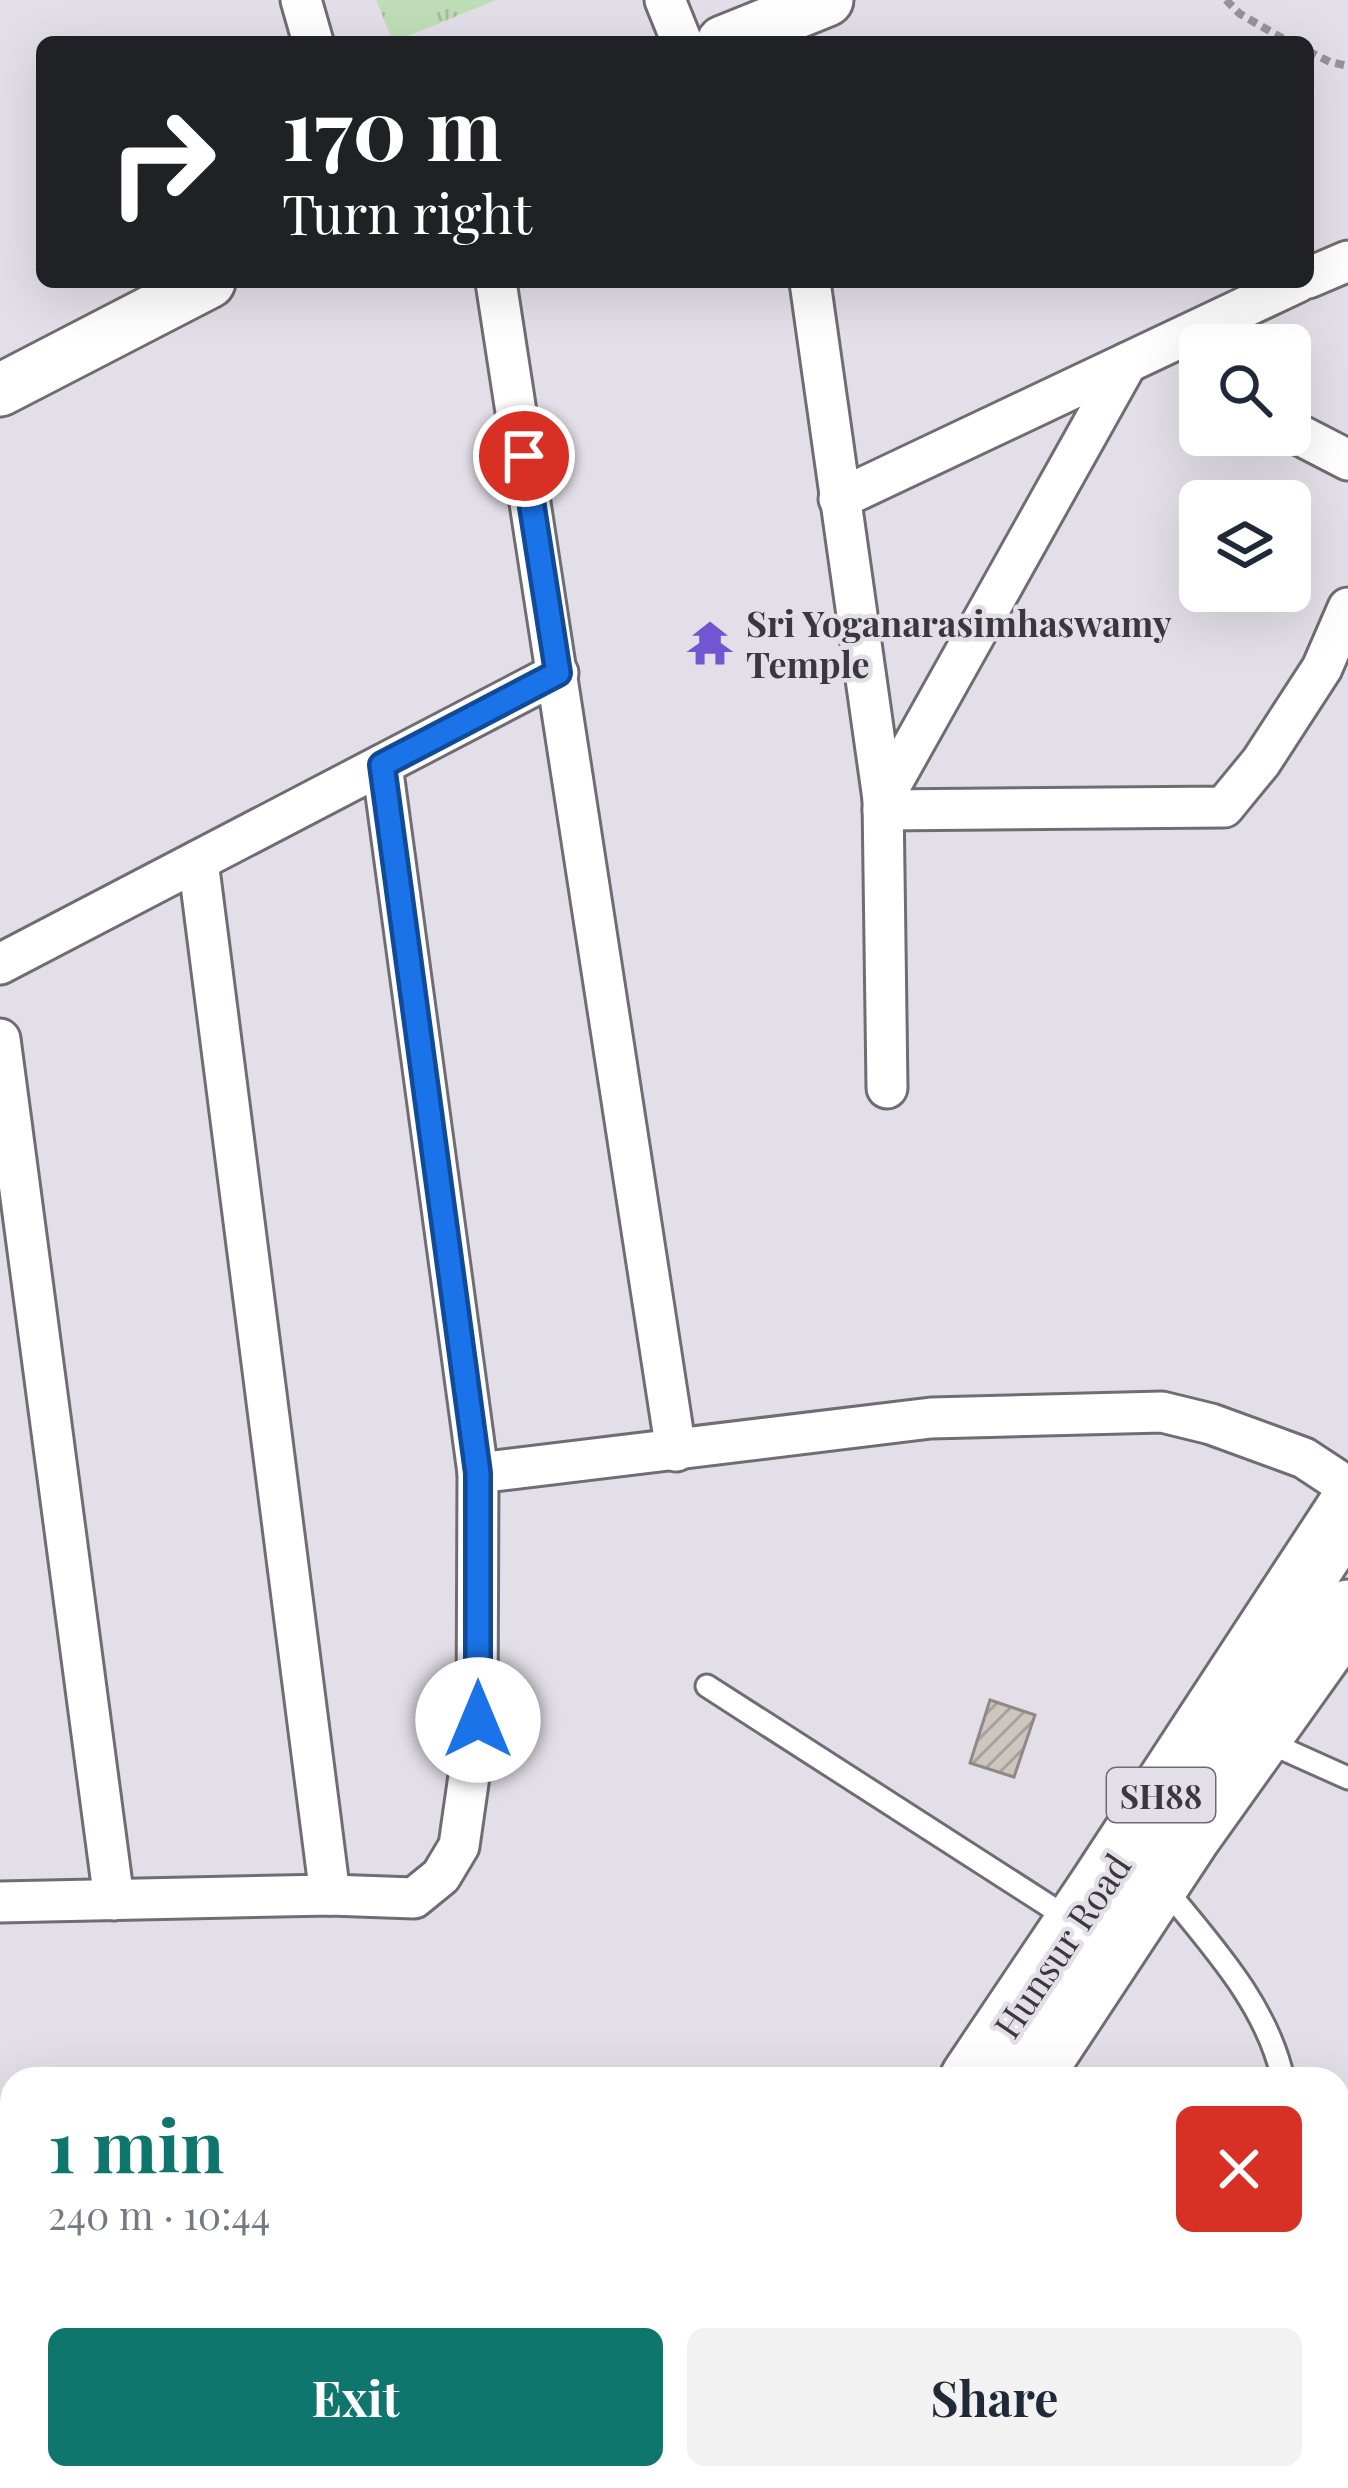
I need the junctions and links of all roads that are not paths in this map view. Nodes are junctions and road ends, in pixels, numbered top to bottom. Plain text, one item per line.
1 (301, 0) edge
2 (665, 0) edge
3 (826, 0) edge
4 (777, 32) edge
5 (311, 36) edge
6 (680, 36) edge
7 (1348, 260) edge
8 (1314, 275) edge
9 (197, 288) edge
10 (497, 288) edge
11 (811, 288) edge
12 (1289, 288) edge
13 (1232, 324) edge
14 (1179, 355) edge
15 (1127, 363) junction
16 (0, 390) edge
17 (1311, 441) edge
18 (1348, 460) edge
19 (839, 499) junction
20 (1348, 608) edge
21 (558, 673) junction
22 (382, 765) junction
23 (883, 805) junction
24 (198, 861) junction
25 (0, 964) edge
26 (0, 1039) edge
27 (887, 1088) dead end
28 (676, 1451) junction
29 (478, 1473) junction
30 (1348, 1487) edge
31 (1348, 1510) edge
32 (1348, 1612) edge
33 (707, 1685) dead end
34 (1238, 1726) junction
35 (1348, 1778) edge
36 (1159, 1881) junction
37 (329, 1894) junction
38 (114, 1900) junction
39 (0, 1902) edge
40 (1076, 1924) junction
41 (979, 2067) edge
42 (1036, 2067) edge
43 (1280, 2067) edge

1 - 5 street
2 - 6 street
3 - 4 street
7 - 8 street
9 - 16 street
10 - 21 street
11 - 19 street
12 - 13 street
14 - 15 street
15 - 19 street
15 - 23 street
17 - 18 street
19 - 23 street
20 - 23 street
21 - 22 street
21 - 28 street
22 - 24 street
22 - 29 street
23 - 27 street
24 - 25 street
24 - 37 street
26 - 38 street
28 - 29 street
28 - 30 street
29 - 37 street
31 - 34 main road, Hunsur Road / SH88
32 - 34 main road
33 - 40 lane
34 - 35 lane
34 - 36 main road
34 - 40 main road, Hunsur Road / SH88
36 - 42 main road
36 - 43 lane
37 - 38 street
38 - 39 street
40 - 41 main road, Hunsur Road / SH88

